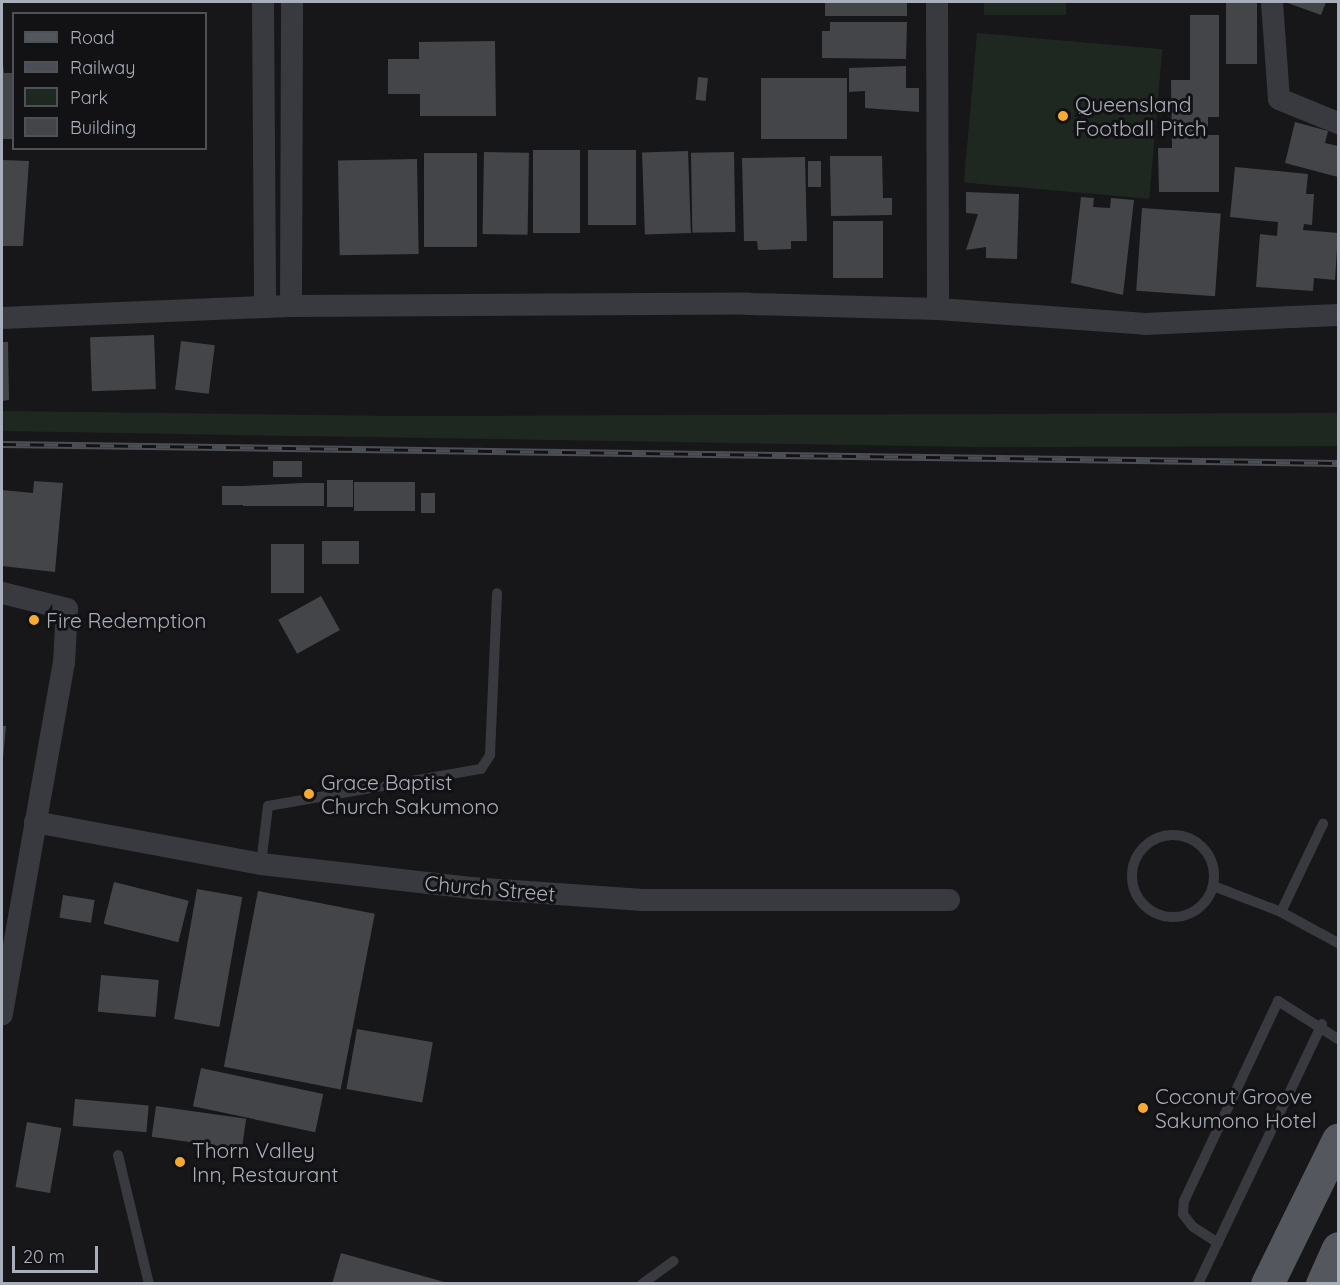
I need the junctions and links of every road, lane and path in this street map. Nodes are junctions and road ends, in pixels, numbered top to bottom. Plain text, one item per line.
1 (262, 2) edge
2 (292, 2) edge
3 (936, 2) edge
4 (1272, 2) edge
5 (1338, 123) edge
6 (291, 306) junction
7 (265, 307) junction
8 (938, 309) junction
9 (1338, 315) edge
10 (2, 318) edge
11 (2, 593) edge
12 (497, 593) dead end
13 (36, 822) junction
14 (1323, 824) dead end
15 (261, 864) junction
16 (1216, 887) junction
17 (949, 900) dead end
18 (1281, 912) junction
19 (1338, 943) edge
20 (2, 1016) edge
21 (1322, 1024) junction
22 (1338, 1039) edge
23 (1338, 1140) edge
24 (118, 1155) dead end
25 (1218, 1243) junction
26 (1338, 1248) edge
27 (674, 1261) dead end
28 (149, 1284) edge
29 (642, 1284) edge
30 (1198, 1284) edge
31 (1267, 1284) edge
32 (1322, 1284) edge

1 - 7 street
2 - 6 street
3 - 8 street
4 - 5 street
6 - 7 street
6 - 8 street
7 - 10 street
8 - 9 street
11 - 13 street
12 - 15 lane
13 - 15 street, Church Street
13 - 20 street
14 - 18 lane
15 - 17 street, Church Street
16 - 16 lane
16 - 18 lane
18 - 19 lane
21 - 22 lane
21 - 25 lane
21 - 25 lane
23 - 31 main road
24 - 28 lane
25 - 30 lane
26 - 32 main road
27 - 29 lane

